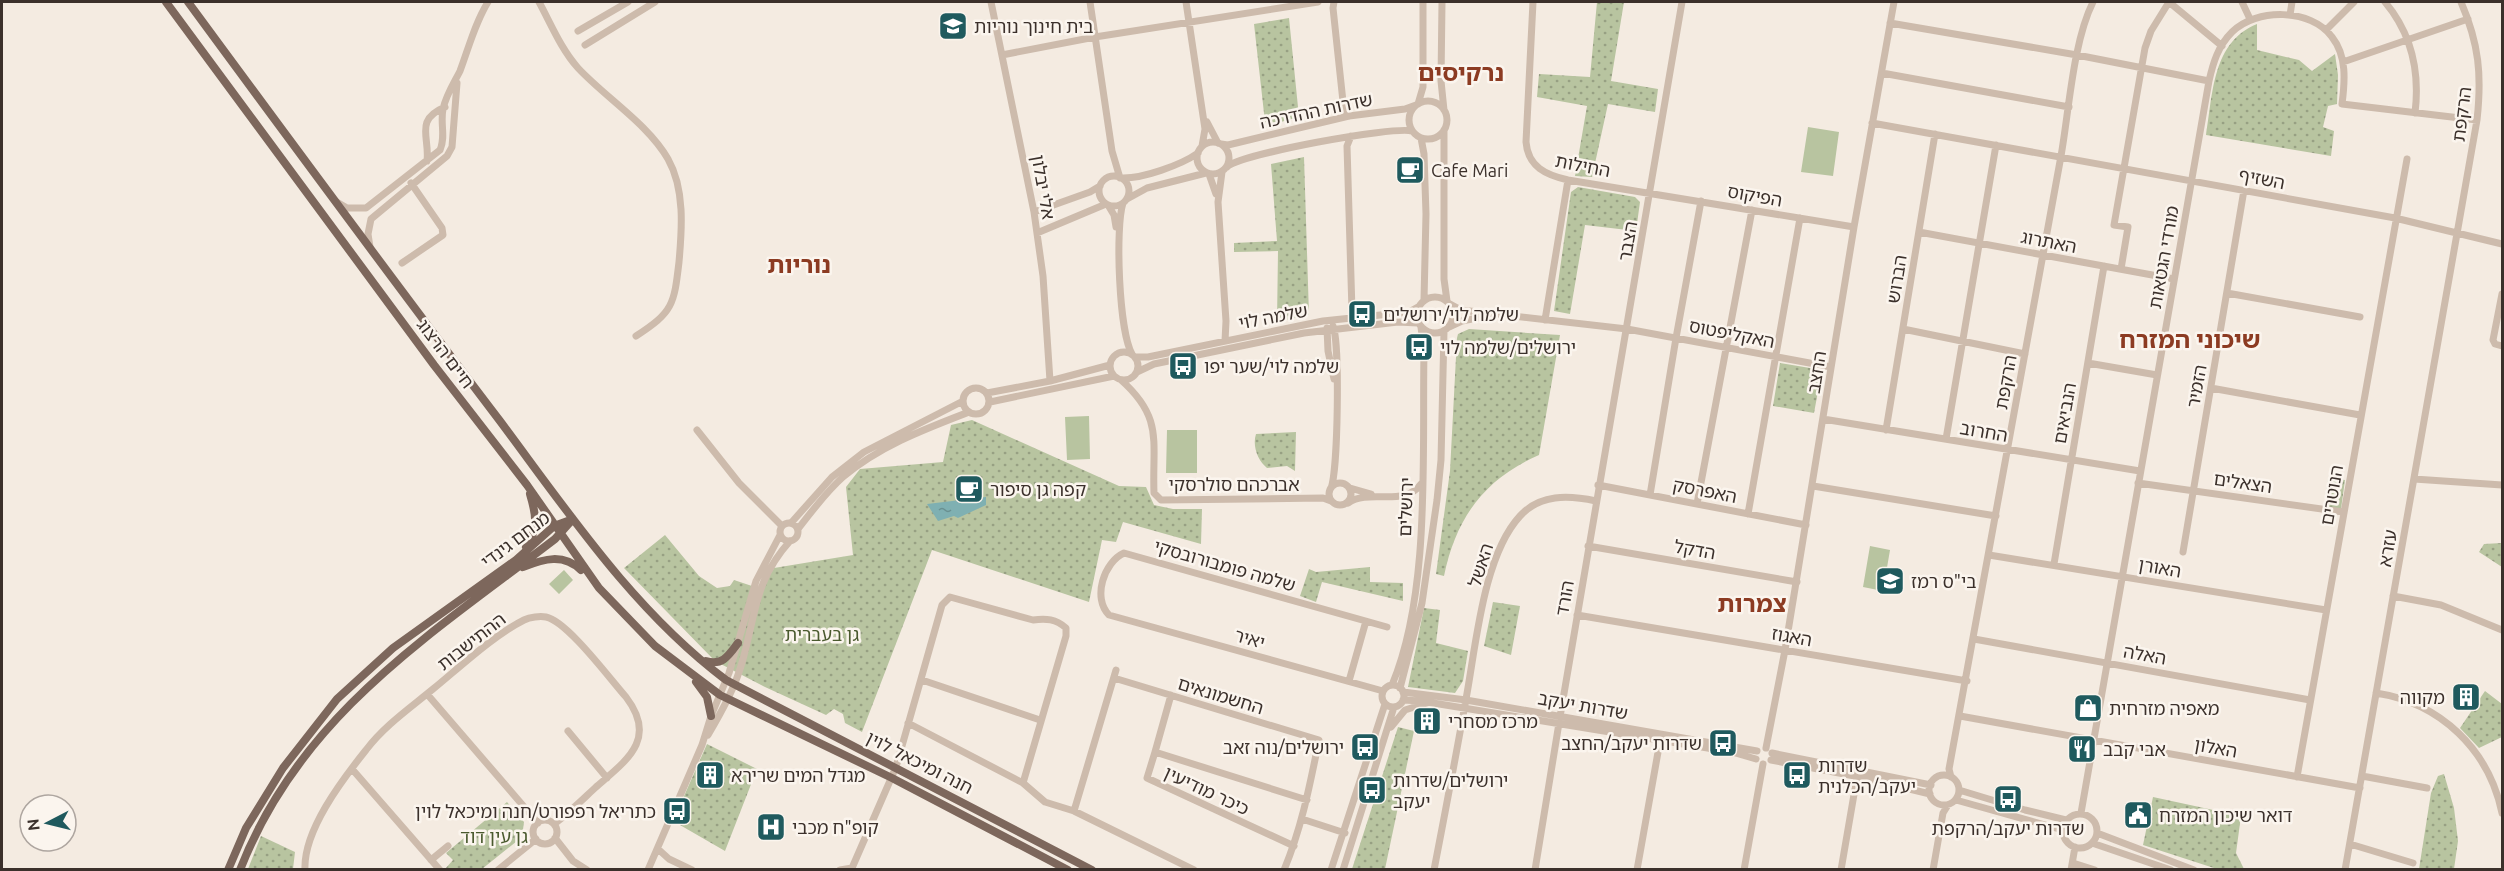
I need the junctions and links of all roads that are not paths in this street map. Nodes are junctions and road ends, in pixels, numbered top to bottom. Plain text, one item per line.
1 (165, 2) edge
2 (188, 2) edge
3 (488, 2) edge
4 (539, 2) edge
5 (628, 2) edge
6 (655, 2) edge
7 (991, 2) edge
8 (1090, 2) edge
9 (1186, 2) edge
10 (1318, 2) edge
11 (1334, 2) edge
12 (1423, 2) edge
13 (1442, 2) edge
14 (1533, 2) edge
15 (1682, 2) edge
16 (1894, 2) edge
17 (2093, 2) edge
18 (2169, 2) edge
19 (2242, 2) edge
20 (2292, 2) edge
21 (2354, 2) edge
22 (2385, 2) edge
23 (2461, 2) edge
24 (2290, 15) junction
25 (2468, 18) junction
26 (2250, 20) junction
27 (1189, 22) junction
28 (1890, 23) junction
29 (2326, 30) junction
30 (578, 31) dead end
31 (1095, 37) junction
32 (2408, 39) junction
33 (585, 45) dead end
34 (2222, 46) junction
35 (1002, 55) junction
36 (2078, 55) junction
37 (2343, 62) junction
38 (2142, 68) junction
39 (459, 72) junction
40 (1882, 73) junction
41 (2209, 81) junction
42 (1417, 105) junction
43 (444, 107) junction
44 (2069, 107) junction
45 (454, 109) junction
46 (1444, 110) junction
47 (1203, 111) junction
48 (2415, 113) junction
49 (1349, 116) junction
50 (2477, 120) junction
51 (1872, 123) junction
52 (1444, 130) junction
53 (1412, 131) junction
54 (1935, 134) junction
55 (1352, 136) junction
56 (1421, 138) junction
57 (1220, 143) junction
58 (1996, 145) junction
59 (1200, 150) junction
60 (1112, 151) junction
61 (2061, 156) junction
62 (2406, 159) dead end
63 (427, 161) junction
64 (2125, 168) junction
65 (1225, 169) junction
66 (1208, 174) junction
67 (406, 176) junction
68 (1120, 178) junction
69 (1107, 179) junction
70 (1568, 180) junction
71 (2192, 180) junction
72 (412, 185) junction
73 (1100, 186) junction
74 (2244, 190) junction
75 (1650, 192) junction
76 (333, 199) junction
77 (1125, 201) junction
78 (1701, 201) junction
79 (1218, 202) junction
80 (1107, 205) junction
81 (1752, 210) junction
82 (1034, 212) junction
83 (1800, 218) junction
84 (2395, 218) junction
85 (1854, 227) junction
86 (1918, 232) junction
87 (2457, 232) junction
88 (1037, 233) junction
89 (1119, 242) junction
90 (1979, 243) junction
91 (2502, 244) edge
92 (371, 251) junction
93 (2043, 255) junction
94 (402, 263) dead end
95 (2104, 266) junction
96 (2121, 269) junction
97 (2174, 279) junction
98 (2227, 292) junction
99 (2502, 294) edge
100 (1424, 300) junction
101 (1449, 303) junction
102 (1418, 307) junction
103 (1492, 315) junction
104 (2360, 317) dead end
105 (1356, 318) junction
106 (1545, 320) junction
107 (1331, 321) junction
108 (1124, 323) junction
109 (1419, 325) junction
110 (1335, 329) junction
111 (1447, 329) junction
112 (1627, 329) junction
113 (1903, 329) junction
114 (1326, 330) junction
115 (636, 336) dead end
116 (1676, 338) junction
117 (1228, 340) junction
118 (1963, 342) junction
119 (2502, 346) edge
120 (1725, 347) junction
121 (2025, 354) junction
122 (1116, 355) junction
123 (1133, 355) junction
124 (1776, 357) junction
125 (2088, 363) junction
126 (1110, 365) junction
127 (1832, 367) junction
128 (1137, 372) junction
129 (2157, 375) junction
130 (1114, 376) junction
131 (1121, 380) junction
132 (1050, 381) junction
133 (2211, 388) junction
134 (987, 393) junction
135 (1337, 393) junction
136 (963, 401) junction
137 (990, 402) junction
138 (969, 412) junction
139 (2360, 416) junction
140 (1823, 419) junction
141 (697, 430) dead end
142 (1886, 430) junction
143 (1946, 439) junction
144 (2008, 450) junction
145 (2071, 460) junction
146 (1335, 464) junction
147 (2140, 471) junction
148 (2414, 479) junction
149 (1342, 483) junction
150 (2138, 483) junction
151 (1421, 484) junction
152 (527, 485) junction
153 (1598, 485) junction
154 (2502, 485) edge
155 (1813, 486) junction
156 (1331, 488) junction
157 (1350, 488) junction
158 (2193, 491) junction
159 (1650, 495) junction
160 (1379, 496) junction
161 (1410, 500) junction
162 (1332, 501) junction
163 (1596, 501) junction
164 (1348, 503) junction
165 (1697, 504) junction
166 (2343, 512) junction
167 (1420, 513) junction
168 (1748, 514) junction
169 (1996, 516) junction
170 (573, 519) junction
171 (790, 523) junction
172 (1806, 525) junction
173 (554, 526) junction
174 (782, 526) junction
175 (798, 529) junction
176 (560, 534) junction
177 (780, 535) junction
178 (790, 541) junction
179 (1588, 546) junction
180 (2183, 552) dead end
181 (1989, 555) junction
182 (516, 560) junction
183 (2054, 564) junction
184 (514, 570) junction
185 (2122, 575) junction
186 (1797, 582) junction
187 (599, 588) junction
188 (2393, 596) junction
189 (2326, 610) junction
190 (1109, 615) joint
191 (1576, 615) junction
192 (1366, 621) junction
193 (1387, 627) dead end
194 (2502, 630) edge
195 (1974, 639) junction
196 (738, 643) junction
197 (1785, 650) junction
198 (701, 659) junction
199 (674, 661) junction
200 (2106, 663) junction
201 (1116, 670) dead end
202 (1114, 678) junction
203 (922, 680) junction
204 (1349, 681) junction
205 (1967, 681) junction
206 (730, 682) junction
207 (1392, 685) junction
208 (1383, 691) junction
209 (1402, 693) junction
210 (2376, 693) junction
211 (427, 694) junction
212 (1171, 696) junction
213 (723, 697) junction
214 (2310, 700) junction
215 (1430, 702) junction
216 (1385, 704) junction
217 (1465, 704) junction
218 (1394, 707) junction
219 (711, 716) junction
220 (1960, 716) junction
221 (1040, 720) junction
222 (1559, 720) junction
223 (908, 723) junction
224 (568, 731) dead end
225 (1383, 740) junction
226 (2093, 740) junction
227 (1660, 741) junction
228 (702, 745) junction
229 (1155, 752) junction
230 (1770, 754) junction
231 (1757, 755) junction
232 (1763, 764) junction
233 (896, 767) junction
234 (352, 769) junction
235 (1948, 776) junction
236 (2362, 776) junction
237 (1857, 777) junction
238 (2297, 777) junction
239 (608, 778) junction
240 (892, 778) junction
241 (1023, 783) junction
242 (1930, 785) junction
243 (2360, 788) junction
244 (2427, 788) dead end
245 (1959, 790) junction
246 (1930, 794) junction
247 (1307, 800) junction
248 (1956, 800) junction
249 (1939, 804) junction
250 (1948, 805) junction
251 (1074, 811) junction
252 (1943, 813) junction
253 (2081, 813) junction
254 (2502, 813) edge
255 (1302, 819) junction
256 (2066, 820) junction
257 (538, 823) junction
258 (554, 824) junction
259 (2063, 830) junction
260 (1343, 833) junction
261 (2097, 833) junction
262 (1354, 837) junction
263 (536, 839) junction
264 (553, 841) junction
265 (2092, 843) junction
266 (2350, 844) junction
267 (448, 846) dead end
268 (1294, 846) junction
269 (2075, 847) junction
270 (658, 849) junction
271 (431, 860) junction
272 (2413, 863) dead end
273 (2072, 866) edge
274 (648, 869) edge
275 (852, 869) edge
276 (2167, 869) edge
277 (228, 870) edge
278 (240, 870) edge
279 (305, 870) edge
280 (440, 870) edge
281 (498, 870) edge
282 (577, 870) edge
283 (587, 870) edge
284 (692, 870) edge
285 (840, 870) edge
286 (1068, 870) edge
287 (1092, 870) edge
288 (1194, 870) edge
289 (1284, 870) edge
290 (1331, 870) edge
291 (1343, 870) edge
292 (1434, 870) edge
293 (1535, 870) edge
294 (1636, 870) edge
295 (1744, 870) edge
296 (1841, 870) edge
297 (1933, 870) edge
298 (2095, 870) edge
299 (2194, 870) edge
300 (2345, 870) edge

1 - 152 main road, חיים הרצוג
2 - 76 main road, חיים הרצוג
3 - 39 street
4 - 115 street
5 - 30 street
6 - 33 street
7 - 35 street, אלי יבלון
8 - 31 street
9 - 27 street
10 - 27 street
11 - 49 street
12 - 42 street
13 - 46 street
14 - 70 street, החילות
15 - 75 street, הצבר
16 - 28 street, החצב
17 - 36 street, הרקפת
18 - 34 street
18 - 38 street
19 - 26 street
20 - 24 street
21 - 29 street
22 - 32 street
23 - 25 street, הרקפת
24 - 26 street
24 - 29 street
25 - 32 street
25 - 50 street, הרקפת
26 - 34 street, מורדי הגטאות
27 - 31 street
27 - 47 street
28 - 36 street
28 - 40 street, החצב
29 - 37 street
31 - 35 street
31 - 60 street
32 - 37 street
32 - 48 street
34 - 41 street, מורדי הגטאות
35 - 82 street, אלי יבלון
36 - 38 street
36 - 44 street, הרקפת
37 - 48 street
38 - 41 street
38 - 64 street
39 - 43 street
39 - 45 street
40 - 44 street
40 - 51 street, החצב
41 - 71 street, מורדי הגטאות
42 - 46 street
42 - 49 street, שדרות ההדרכה
42 - 53 street
43 - 45 street
43 - 63 street
43 - 63 street
44 - 61 street, הרקפת
45 - 72 street
46 - 52 street
47 - 57 street
47 - 59 street
48 - 50 street
49 - 57 street, שדרות ההדרכה
50 - 87 street, הרקפת
51 - 54 street, השזיף
51 - 85 street, החצב
52 - 56 street
52 - 101 street
53 - 55 street, שדרות ההדרכה
53 - 56 street
54 - 58 street, השזיף
54 - 86 street, הברוש
55 - 65 street, שדרות ההדרכה
55 - 105 street
56 - 100 street
57 - 59 street
57 - 65 street
58 - 61 street, השזיף
58 - 90 street
59 - 66 street
59 - 68 street
60 - 68 street
60 - 69 street
61 - 64 street, השזיף
61 - 93 street, הרקפת
62 - 84 street
63 - 67 street
64 - 71 street, השזיף
64 - 96 street
65 - 66 street
65 - 79 street
66 - 77 street
66 - 79 street
67 - 72 street
67 - 76 street
68 - 69 street
68 - 77 street
69 - 73 street
70 - 75 street, החילות
70 - 106 street
71 - 74 street, השזיף
71 - 97 street, מורדי הגטאות
72 - 92 street
72 - 94 street
73 - 80 street
73 - 82 street
74 - 84 street, השזיף
74 - 98 street, הזמיר
75 - 78 street, הפיקוס
75 - 112 street, הצבר
76 - 92 main road, חיים הרצוג
77 - 80 street
77 - 89 street
78 - 81 street, הפיקוס
78 - 116 street
79 - 117 street
80 - 88 street
80 - 89 street
81 - 83 street, הפיקוס
81 - 120 street
82 - 88 street, אלי יבלון
83 - 85 street, הפיקוס
83 - 124 street
84 - 87 street, השזיף
84 - 139 street, הנוטרים
85 - 127 street, החצב
86 - 90 street, האתרוג
86 - 113 street, הברוש
87 - 91 street, השזיף
87 - 148 street, עזרא
88 - 132 street, אלי יבלון
89 - 108 street
90 - 93 street, האתרוג
90 - 118 street
92 - 170 main road, חיים הרצוג
93 - 95 street, האתרוג
93 - 121 street, הרקפת
95 - 96 street, האתרוג
95 - 125 street, הנביאים
96 - 97 street, האתרוג
97 - 129 street, מורדי הגטאות
98 - 104 street
98 - 133 street, הזמיר
99 - 119 street
100 - 101 street
100 - 102 street
101 - 103 street
101 - 111 street
102 - 105 street, שלמה לוי
102 - 109 street
103 - 106 street
103 - 111 street
105 - 107 street, שלמה לוי
106 - 112 street
107 - 110 street
107 - 114 street
107 - 117 street, שלמה לוי
108 - 122 street
108 - 123 street
109 - 110 street, שלמה לוי
109 - 111 street
109 - 151 street, ירושלים
110 - 114 street, שלמה לוי
110 - 135 street
111 - 209 street, ירושלים
112 - 116 street, האקליפטוס
112 - 153 street, הצבר
113 - 118 street
113 - 142 street, הברוש
114 - 128 street, שלמה לוי
114 - 135 street
116 - 120 street, האקליפטוס
116 - 159 street
117 - 123 street, שלמה לוי
118 - 121 street
118 - 143 street
120 - 124 street, האקליפטוס
120 - 165 street
121 - 144 street, הרקפת
122 - 123 street
122 - 126 street
123 - 128 street
124 - 127 street, האקליפטוס
124 - 168 street
125 - 129 street
125 - 145 street, הנביאים
126 - 130 street
126 - 132 street
127 - 140 street, החצב
128 - 131 street
129 - 147 street, מורדי הגטאות
130 - 131 street
130 - 137 street
131 - 162 street, אברכהם סולרסקי
132 - 134 street
133 - 139 street
133 - 158 street, הזמיר
134 - 136 street
134 - 137 street
135 - 146 street
136 - 138 street
136 - 171 street
137 - 138 street
138 - 175 street
139 - 166 street, הנוטרים
140 - 142 street, החרוב
140 - 155 street, החצב
141 - 174 street
142 - 143 street, החרוב
143 - 144 street, החרוב
144 - 145 street, החרוב
144 - 169 street, הרקפת
145 - 147 street, החרוב
145 - 183 street, הנביאים
146 - 149 street
146 - 156 street
147 - 150 street, מורדי הגטאות
148 - 154 street
148 - 188 street, עזרא
149 - 156 street
149 - 157 street
150 - 158 street, הצאלים
150 - 185 street, מורדי הגטאות
151 - 161 street
151 - 167 street, ירושלים
152 - 173 main road, חיים הרצוג
152 - 182 main road
153 - 159 street, האפרסק
153 - 163 street, הורד
155 - 169 street
155 - 172 street, החצב
156 - 162 street
157 - 160 street
157 - 164 street
158 - 166 street, הצאלים
158 - 180 street, הזמיר
159 - 165 street, האפרסק
160 - 161 street
160 - 164 street
161 - 167 street
162 - 164 street
163 - 179 street, הורד
163 - 217 street, האשל
165 - 168 street, האפרסק
166 - 189 street, הנוטרים
167 - 207 street, ירושלים
168 - 172 street, האפרסק
169 - 181 street, הרקפת
170 - 173 main road, מנחם גינדי
170 - 176 main road, מנחם גינדי
170 - 198 main road, חיים הרצוג
171 - 174 street
171 - 175 street
172 - 186 street, החצב
173 - 176 main road, חיים הרצוג
173 - 182 main road, מנחם גינדי
174 - 177 street
175 - 178 street
176 - 184 main road, מנחם גינדי
176 - 187 main road, חיים הרצוג
177 - 178 street
177 - 196 street
178 - 206 street
179 - 186 street, הדקל
179 - 191 street, הורד
181 - 183 street, האורן
181 - 195 street, הרקפת
182 - 277 main road, מנחם גינדי
183 - 185 street, האורן
184 - 187 main road
184 - 278 main road, מנחם גינדי
185 - 189 street, האורן
185 - 200 street, מורדי הגטאות
186 - 197 street, החצב
187 - 199 main road, חיים הרצוג
188 - 194 street
188 - 210 street, עזרא
189 - 214 street, הנוטרים
190 - 192 street, שלמה פומבורובסקי
190 - 204 street, יאיר
191 - 197 street, האגוז
191 - 222 street, הורד
192 - 193 street, שלמה פומבורובסקי
192 - 204 street
195 - 200 street, האלה
195 - 205 street, הרקפת
196 - 198 main road
196 - 206 street
197 - 205 street, האגוז
197 - 230 street, החצב
198 - 206 main road, חיים הרצוג
199 - 213 main road, חיים הרצוג
199 - 219 main road
200 - 214 street, האלה
200 - 226 street, מורדי הגטאות
201 - 202 street
202 - 212 street, החשמונאים
202 - 251 street
203 - 221 street
203 - 221 street
203 - 223 street
204 - 208 street, יאיר
205 - 220 street, הרקפת
206 - 213 street
206 - 233 main road, חנה ומיכאל לוין
207 - 208 street
207 - 209 street
208 - 216 street
209 - 215 street, שדרות יעקב
209 - 217 street, שדרות יעקב
209 - 218 street
210 - 236 street, עזרא
210 - 254 street
211 - 234 street, ההתישבות
211 - 239 street, ההתישבות
211 - 257 street
212 - 229 street
212 - 247 street, החשמונאים
213 - 219 street
213 - 228 street
213 - 240 main road, חנה ומיכאל לוין
214 - 238 street, הנוטרים
215 - 217 street, שדרות יעקב
215 - 225 street
216 - 218 street
216 - 260 street
217 - 222 street, שדרות יעקב
217 - 292 street, האשל
218 - 225 street
219 - 228 street
220 - 226 street, האלון
220 - 235 street, הרקפת
221 - 241 street
222 - 227 street, שדרות יעקב
222 - 231 street, שדרות יעקב
222 - 293 street, הורד
223 - 233 street
223 - 241 street
224 - 239 street
225 - 262 street
226 - 238 street, האלון
226 - 253 street, מורדי הגטאות
227 - 231 street, שדרות יעקב
227 - 294 street
228 - 270 street
229 - 247 street, כיכר מודיעין
229 - 268 street, כיכר מודיעין
230 - 231 street
230 - 232 street
230 - 237 street
230 - 242 street
231 - 232 street
232 - 295 street
233 - 240 street
233 - 287 main road, חנה ומיכאל לוין
234 - 271 street
234 - 279 street, ההתישבות
235 - 242 street
235 - 245 street
236 - 243 street, עזרא
236 - 244 street
237 - 246 street
237 - 296 street
238 - 243 street, האלון
239 - 258 street, ההתישבות
240 - 275 street
240 - 286 main road, חנה ומיכאל לוין
241 - 251 street
242 - 246 street
243 - 266 street, עזרא
245 - 248 street
245 - 256 street
246 - 249 street
247 - 255 street
248 - 250 street
248 - 259 street
249 - 250 street
249 - 252 street
250 - 252 street
251 - 288 street
252 - 297 street
253 - 256 street
253 - 261 street
255 - 260 street
255 - 268 street
256 - 259 street
257 - 258 street
257 - 263 street
258 - 264 street
259 - 269 street
260 - 262 street
260 - 290 street
261 - 265 street
261 - 299 street
262 - 291 street
263 - 264 street
263 - 281 street
264 - 282 street
264 - 283 street
265 - 269 street
265 - 276 street
266 - 272 street
266 - 300 street, עזרא
267 - 271 street
268 - 289 street
269 - 273 street
270 - 274 street
270 - 284 street
271 - 280 street
273 - 298 street
275 - 285 street

